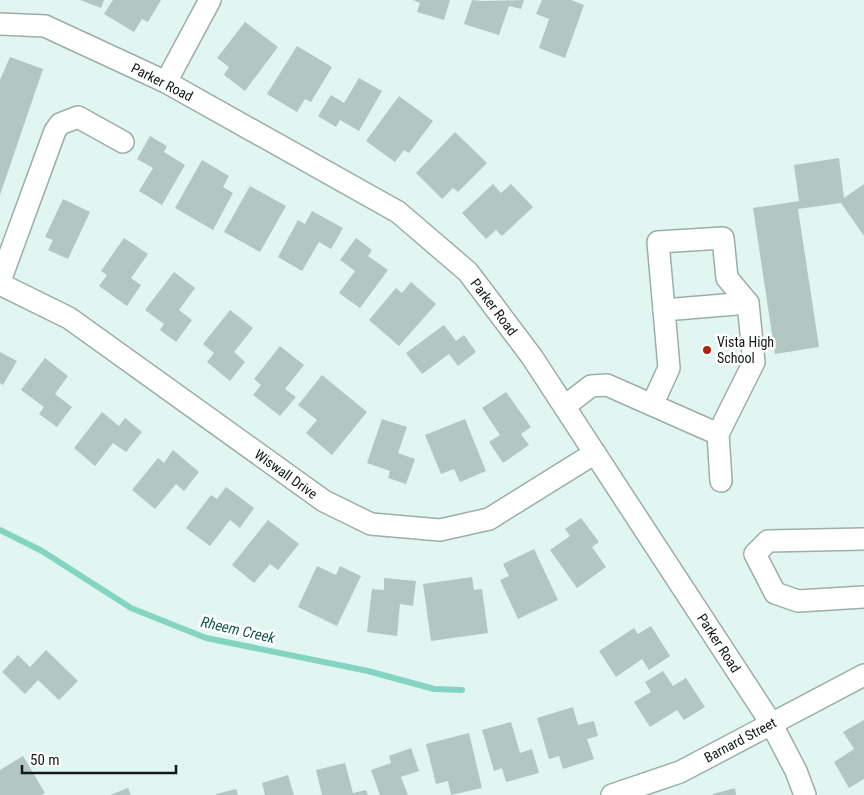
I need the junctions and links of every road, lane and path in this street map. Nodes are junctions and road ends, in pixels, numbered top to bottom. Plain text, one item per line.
1 (210, 0) edge
2 (0, 24) edge
3 (166, 82) junction
4 (123, 142) dead end
5 (0, 283) edge
6 (748, 303) junction
7 (664, 310) junction
8 (652, 405) junction
9 (565, 406) junction
10 (718, 434) junction
11 (595, 453) junction
12 (721, 481) dead end
13 (864, 539) edge
14 (864, 597) edge
15 (864, 675) edge
16 (771, 723) junction
17 (612, 795) edge
18 (805, 795) edge

1 - 3 street
2 - 3 street, Parker Road
3 - 9 street, Parker Road
4 - 5 street
5 - 11 street, Wiswall Drive
6 - 7 street
6 - 7 street
6 - 10 street
7 - 8 street
8 - 9 street
8 - 10 street
9 - 11 street, Parker Road
10 - 12 street
11 - 16 street, Parker Road
13 - 14 street
15 - 16 street, Barnard Street
16 - 17 street, Barnard Street
16 - 18 street, Parker Road

